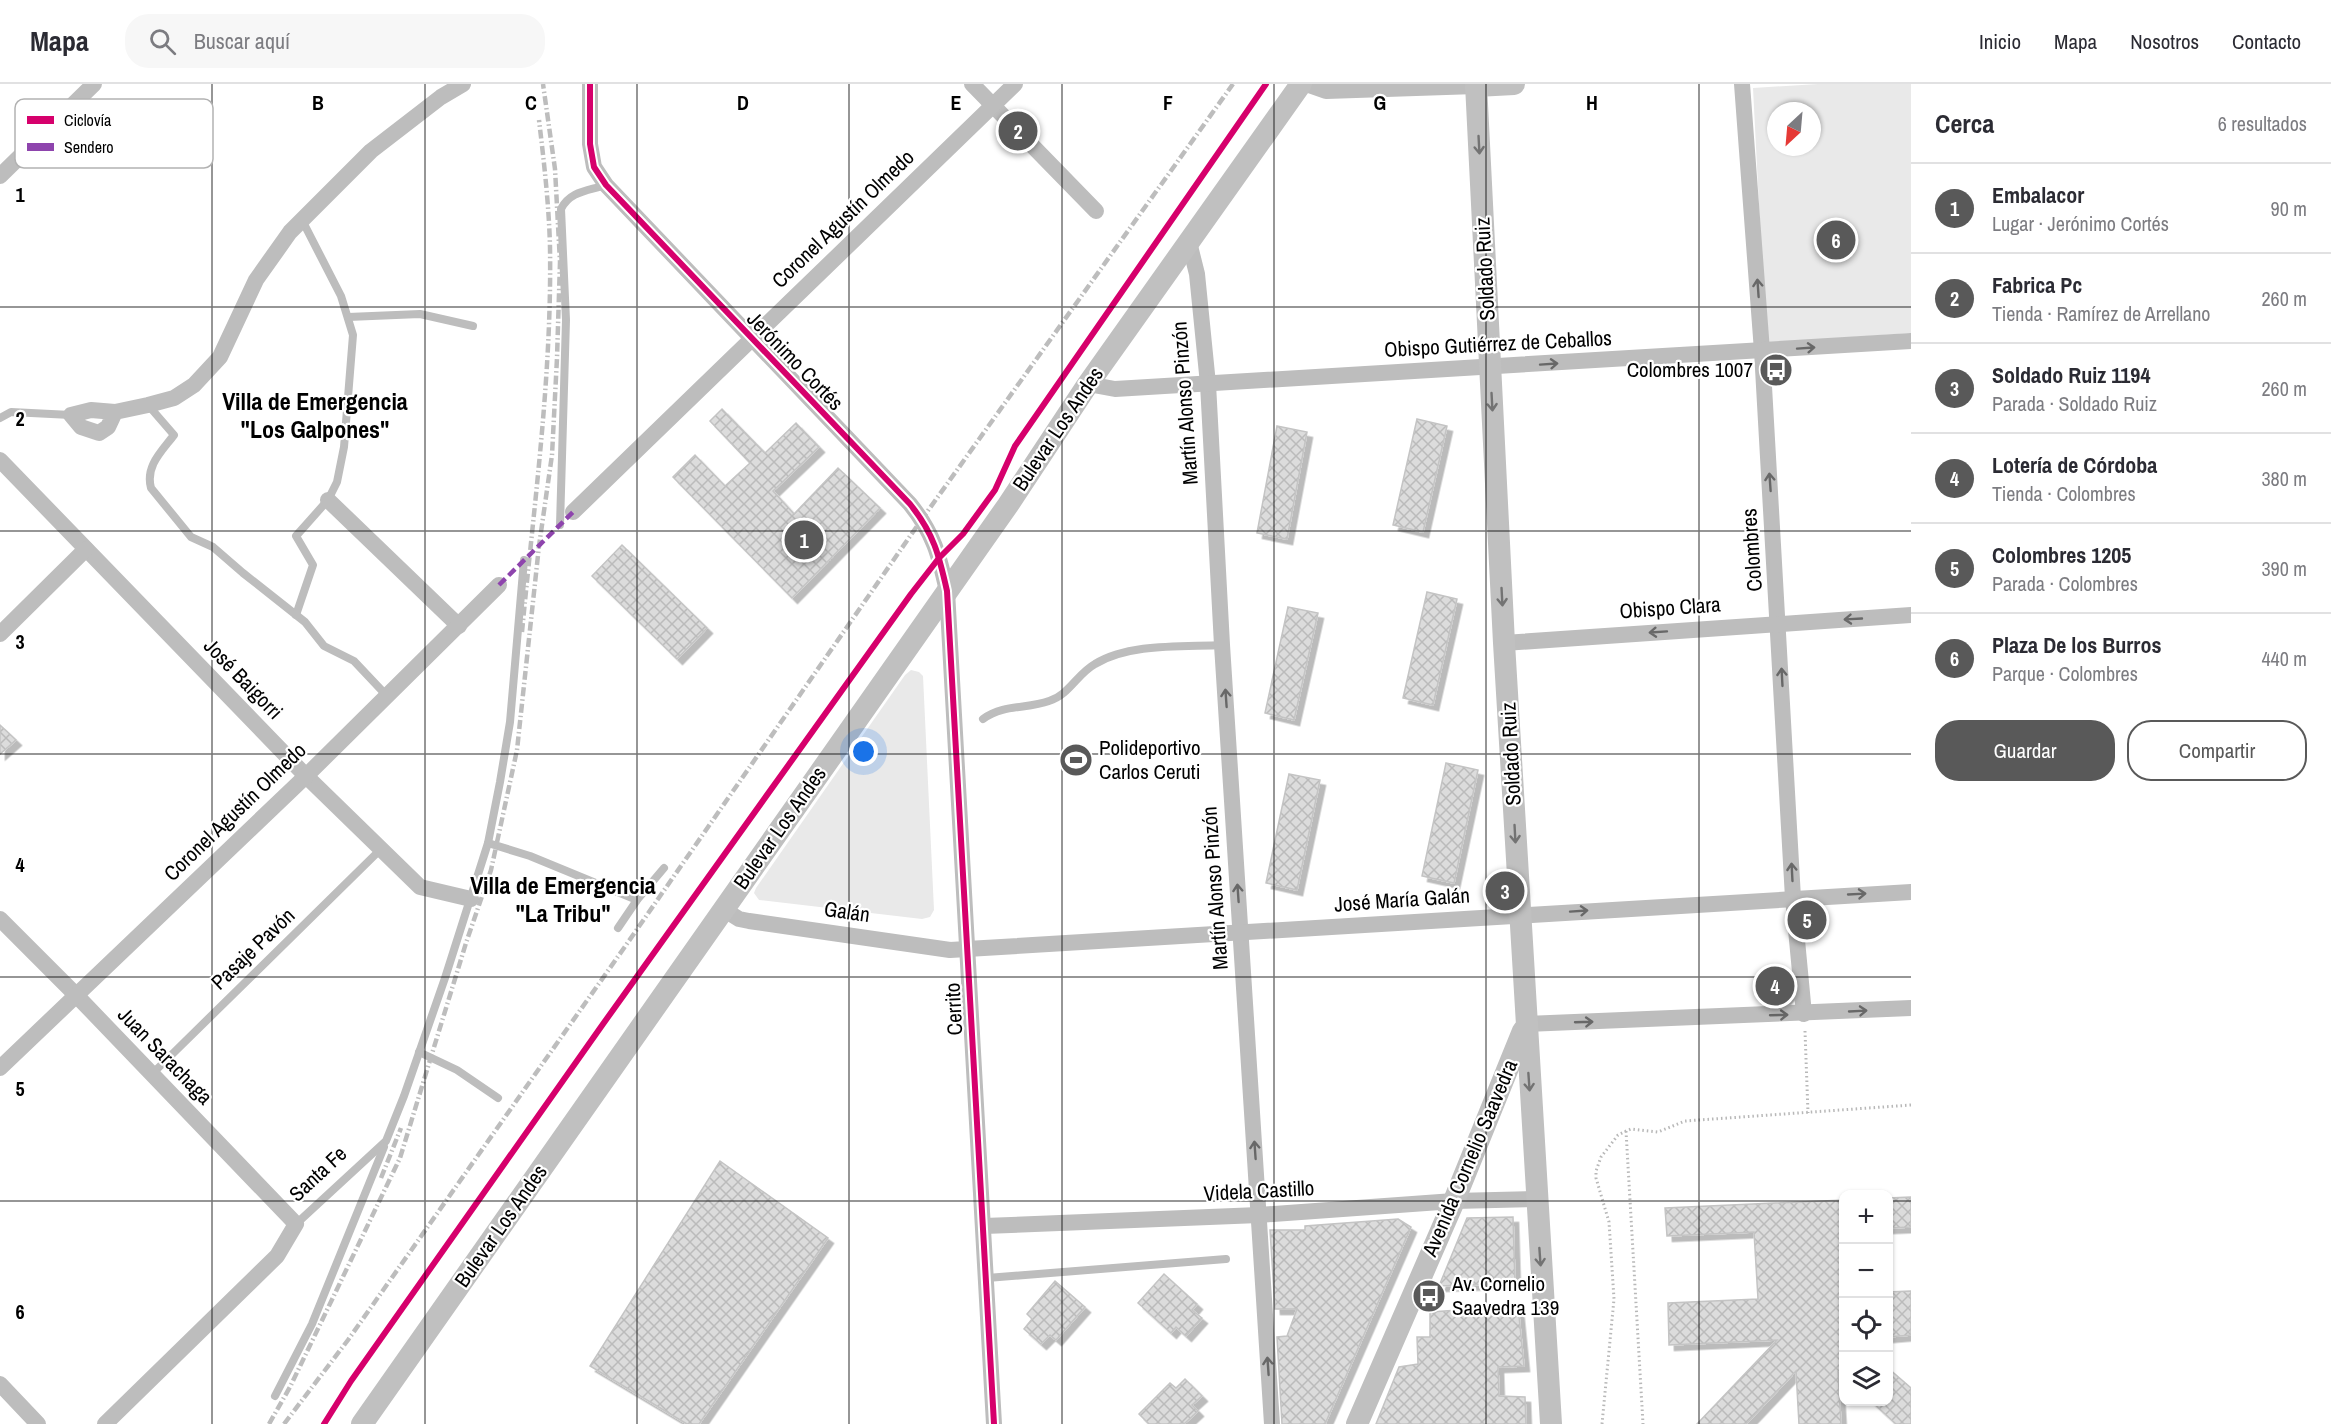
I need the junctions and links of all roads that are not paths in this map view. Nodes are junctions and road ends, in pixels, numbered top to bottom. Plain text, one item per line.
1 (463, 84) edge
2 (590, 84) edge
3 (972, 84) edge
4 (1016, 84) edge
5 (1304, 84) edge
6 (1514, 84) edge
7 (1742, 84) edge
8 (90, 85) edge
9 (1476, 85) edge
10 (76, 99) edge
11 (993, 105) junction
12 (15, 161) edge
13 (0, 176) edge
14 (606, 185) junction
15 (1096, 211) dead end
16 (302, 220) junction
17 (1189, 242) junction
18 (348, 317) junction
19 (473, 326) dead end
20 (752, 340) junction
21 (1911, 341) edge
22 (1762, 351) junction
23 (1490, 368) junction
24 (1088, 384) junction
25 (1208, 384) junction
26 (148, 405) junction
27 (71, 415) joint
28 (0, 418) edge
29 (0, 460) edge
30 (328, 500) junction
31 (573, 512) dead end
32 (560, 525) dead end
33 (86, 549) junction
34 (524, 560) dead end
35 (499, 585) dead end
36 (947, 591) junction
37 (296, 615) junction
38 (1911, 615) edge
39 (1779, 623) junction
40 (459, 626) junction
41 (0, 634) edge
42 (1504, 643) junction
43 (1222, 645) junction
44 (387, 696) junction
45 (983, 719) dead end
46 (306, 776) junction
47 (488, 843) junction
48 (381, 849) junction
49 (664, 868) dead end
50 (1911, 892) edge
51 (1793, 898) junction
52 (471, 899) junction
53 (637, 900) junction
54 (723, 909) junction
55 (1520, 915) junction
56 (0, 919) edge
57 (618, 928) dead end
58 (1241, 933) junction
59 (968, 949) junction
60 (76, 995) junction
61 (1911, 1008) edge
62 (1804, 1014) junction
63 (1526, 1024) junction
64 (419, 1052) junction
65 (0, 1068) edge
66 (151, 1075) junction
67 (498, 1098) dead end
68 (386, 1141) junction
69 (1537, 1199) junction
70 (1454, 1201) junction
71 (1259, 1215) junction
72 (296, 1224) junction
73 (984, 1226) junction
74 (1226, 1259) dead end
75 (987, 1278) junction
76 (0, 1384) edge
77 (275, 1396) dead end
78 (38, 1424) edge
79 (105, 1424) edge
80 (362, 1424) edge
81 (994, 1424) edge
82 (1272, 1424) edge
83 (1357, 1424) edge
84 (1551, 1424) edge

1 - 16 street
2 - 14 street, Jerónimo Cortés
3 - 11 street
4 - 11 street, Coronel Agustín Olmedo
5 - 9 street
5 - 17 main road, Bulevar Los Andes
6 - 9 main road
22 -> 7 street, Colombres
8 - 10 street
9 -> 23 main road, Soldado Ruiz
11 - 15 street
11 - 20 street, Coronel Agustín Olmedo
12 - 13 street
14 - 20 street, Jerónimo Cortés
14 - 32 lane
16 - 18 lane
16 - 26 street
17 - 24 main road, Bulevar Los Andes
17 - 25 street, Martín Alonso Pinzón
18 - 19 lane
18 - 30 lane
20 - 31 street, Coronel Agustín Olmedo
20 - 36 street, Jerónimo Cortés
22 -> 21 street, Obispo Gutiérrez de Ceballos
23 -> 22 street, Obispo Gutiérrez de Ceballos
39 -> 22 street, Colombres
23 - 25 street, Obispo Gutiérrez de Ceballos
23 -> 42 main road, Soldado Ruiz
24 - 25 street, Obispo Gutiérrez de Ceballos
24 - 36 main road, Bulevar Los Andes
25 - 43 street, Martín Alonso Pinzón
26 - 27 street
26 - 37 lane
27 - 28 lane
29 - 33 street, José Baigorri
30 - 37 lane
30 - 40 street
33 - 41 street
33 - 46 street, José Baigorri
34 - 47 lane, Santa Fe
35 - 40 street, Coronel Agustín Olmedo
36 - 54 main road, Bulevar Los Andes
36 - 59 street, Cerrito
37 - 44 lane
38 -> 39 street, Obispo Clara
39 -> 42 street, Obispo Clara
51 -> 39 street, Colombres
40 - 44 street, Coronel Agustín Olmedo
42 -> 55 main road, Soldado Ruiz
43 - 45 lane
58 -> 43 street, Martín Alonso Pinzón
44 - 46 street, Coronel Agustín Olmedo
46 - 48 street, José Baigorri
46 - 60 street, Coronel Agustín Olmedo
47 - 52 lane, Santa Fe
47 - 53 lane
48 - 52 street, José Baigorri
48 - 66 lane, Pasaje Pavón
49 - 53 lane
51 -> 50 street, José María Galán
55 -> 51 street, José María Galán
51 - 62 street, Colombres
52 - 64 lane, Santa Fe
53 - 57 lane
54 - 59 street, Galán
54 - 80 main road, Bulevar Los Andes
55 - 58 street, José María Galán
55 - 63 main road, Soldado Ruiz
56 - 60 street, Juan Sarachaga
58 - 59 street, José María Galán
71 -> 58 street, Martín Alonso Pinzón
59 - 73 street, Cerrito
60 - 65 street, Coronel Agustín Olmedo
60 - 66 street, Juan Sarachaga
62 -> 61 street
63 -> 62 street
63 -> 69 main road, Soldado Ruiz
63 - 70 main road, Avenida Cornelio Saavedra
64 - 67 lane
64 - 68 lane, Santa Fe
66 - 72 street, Juan Sarachaga
68 - 72 lane, Santa Fe
68 - 77 lane
69 - 70 street, Videla Castillo
69 -> 84 main road, Soldado Ruiz
70 - 71 street, Videla Castillo
70 - 83 main road, Avenida Cornelio Saavedra
71 - 73 street, Videla Castillo
82 -> 71 street, Martín Alonso Pinzón
72 - 79 street, Santa Fe
73 - 75 street, Cerrito
74 - 75 lane
75 - 81 street, Cerrito
76 - 78 street

